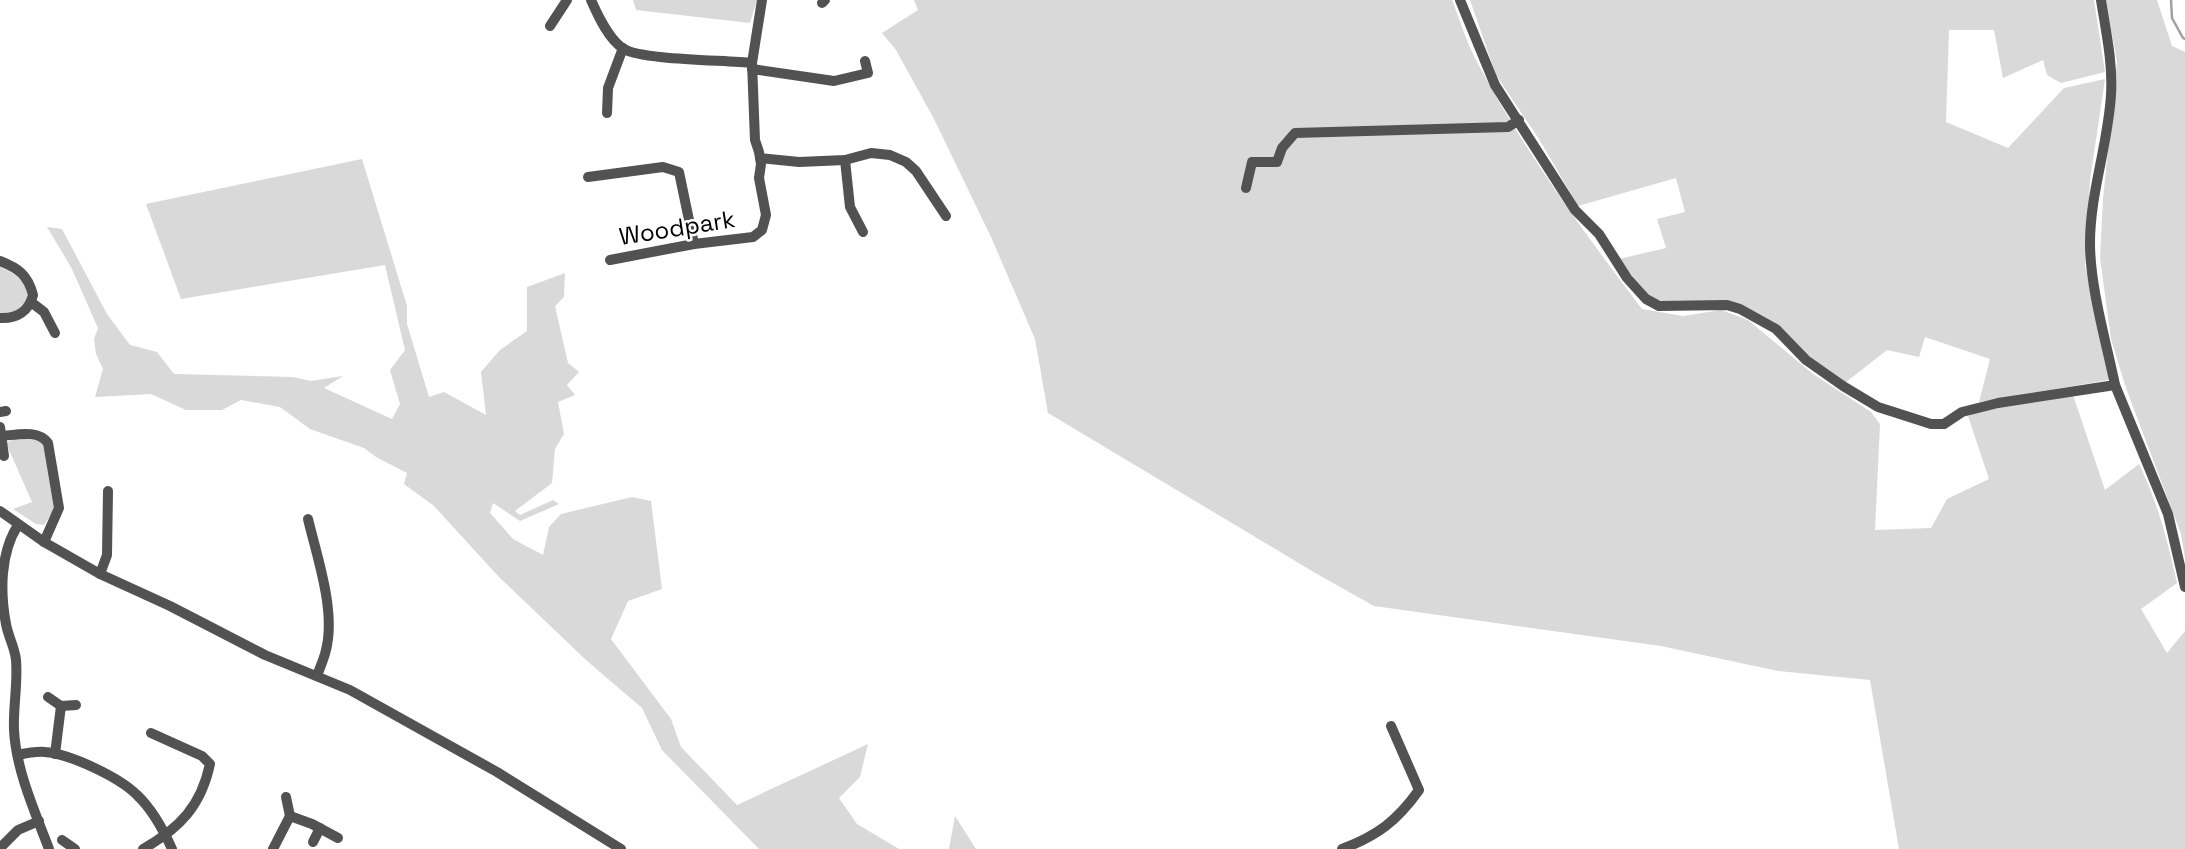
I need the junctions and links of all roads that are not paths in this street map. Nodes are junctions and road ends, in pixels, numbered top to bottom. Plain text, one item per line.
1 (566, 0) edge
2 (591, 0) edge
3 (762, 0) edge
4 (1460, 0) edge
5 (2101, 0) edge
6 (550, 26) dead end
7 (623, 48) junction
8 (864, 61) dead end
9 (752, 66) junction
10 (607, 113) dead end
11 (1519, 120) junction
12 (760, 158) junction
13 (845, 160) junction
14 (588, 177) dead end
15 (1246, 188) dead end
16 (946, 216) dead end
17 (864, 234) dead end
18 (694, 244) junction
19 (610, 260) dead end
20 (0, 261) edge
21 (31, 302) junction
22 (0, 318) edge
23 (55, 333) dead end
24 (2115, 385) junction
25 (1, 431) edge
26 (4, 456) dead end
27 (108, 491) dead end
28 (0, 510) edge
29 (308, 519) dead end
30 (18, 525) junction
31 (44, 542) junction
32 (100, 574) junction
33 (2185, 587) edge
34 (1, 594) edge
35 (317, 676) junction
36 (48, 697) dead end
37 (76, 705) dead end
38 (61, 706) junction
39 (1391, 726) dead end
40 (151, 733) dead end
41 (55, 754) junction
42 (18, 755) junction
43 (286, 797) dead end
44 (290, 816) junction
45 (38, 821) junction
46 (320, 828) junction
47 (166, 835) junction
48 (338, 838) dead end
49 (62, 840) dead end
50 (313, 842) dead end
51 (0, 848) edge
52 (49, 849) edge
53 (75, 849) edge
54 (143, 849) edge
55 (172, 849) edge
56 (274, 849) edge
57 (621, 849) edge
58 (1342, 849) edge

1 - 6 street
2 - 7 street
3 - 9 street, Woodpark
4 - 11 street
5 - 24 street
7 - 9 street
7 - 10 street
8 - 9 street
9 - 12 street, Woodpark
11 - 15 street
11 - 24 street
12 - 13 street
12 - 18 street, Woodpark
13 - 16 street
13 - 17 street
14 - 18 street
18 - 19 street, Woodpark
20 - 21 street
21 - 22 street
21 - 23 street
24 - 33 street
25 - 26 street
25 - 31 street
27 - 32 street
28 - 30 street
29 - 35 street
30 - 31 street
30 - 34 street
31 - 32 street
32 - 35 street
34 - 42 street
35 - 57 street
36 - 38 street
37 - 38 street
38 - 41 street
39 - 58 street
40 - 47 street
41 - 42 street
41 - 47 street
42 - 45 street
43 - 44 street
44 - 46 street
44 - 56 street
45 - 51 street
45 - 52 street
46 - 48 street
46 - 50 street
47 - 54 street
47 - 55 street
49 - 53 street

